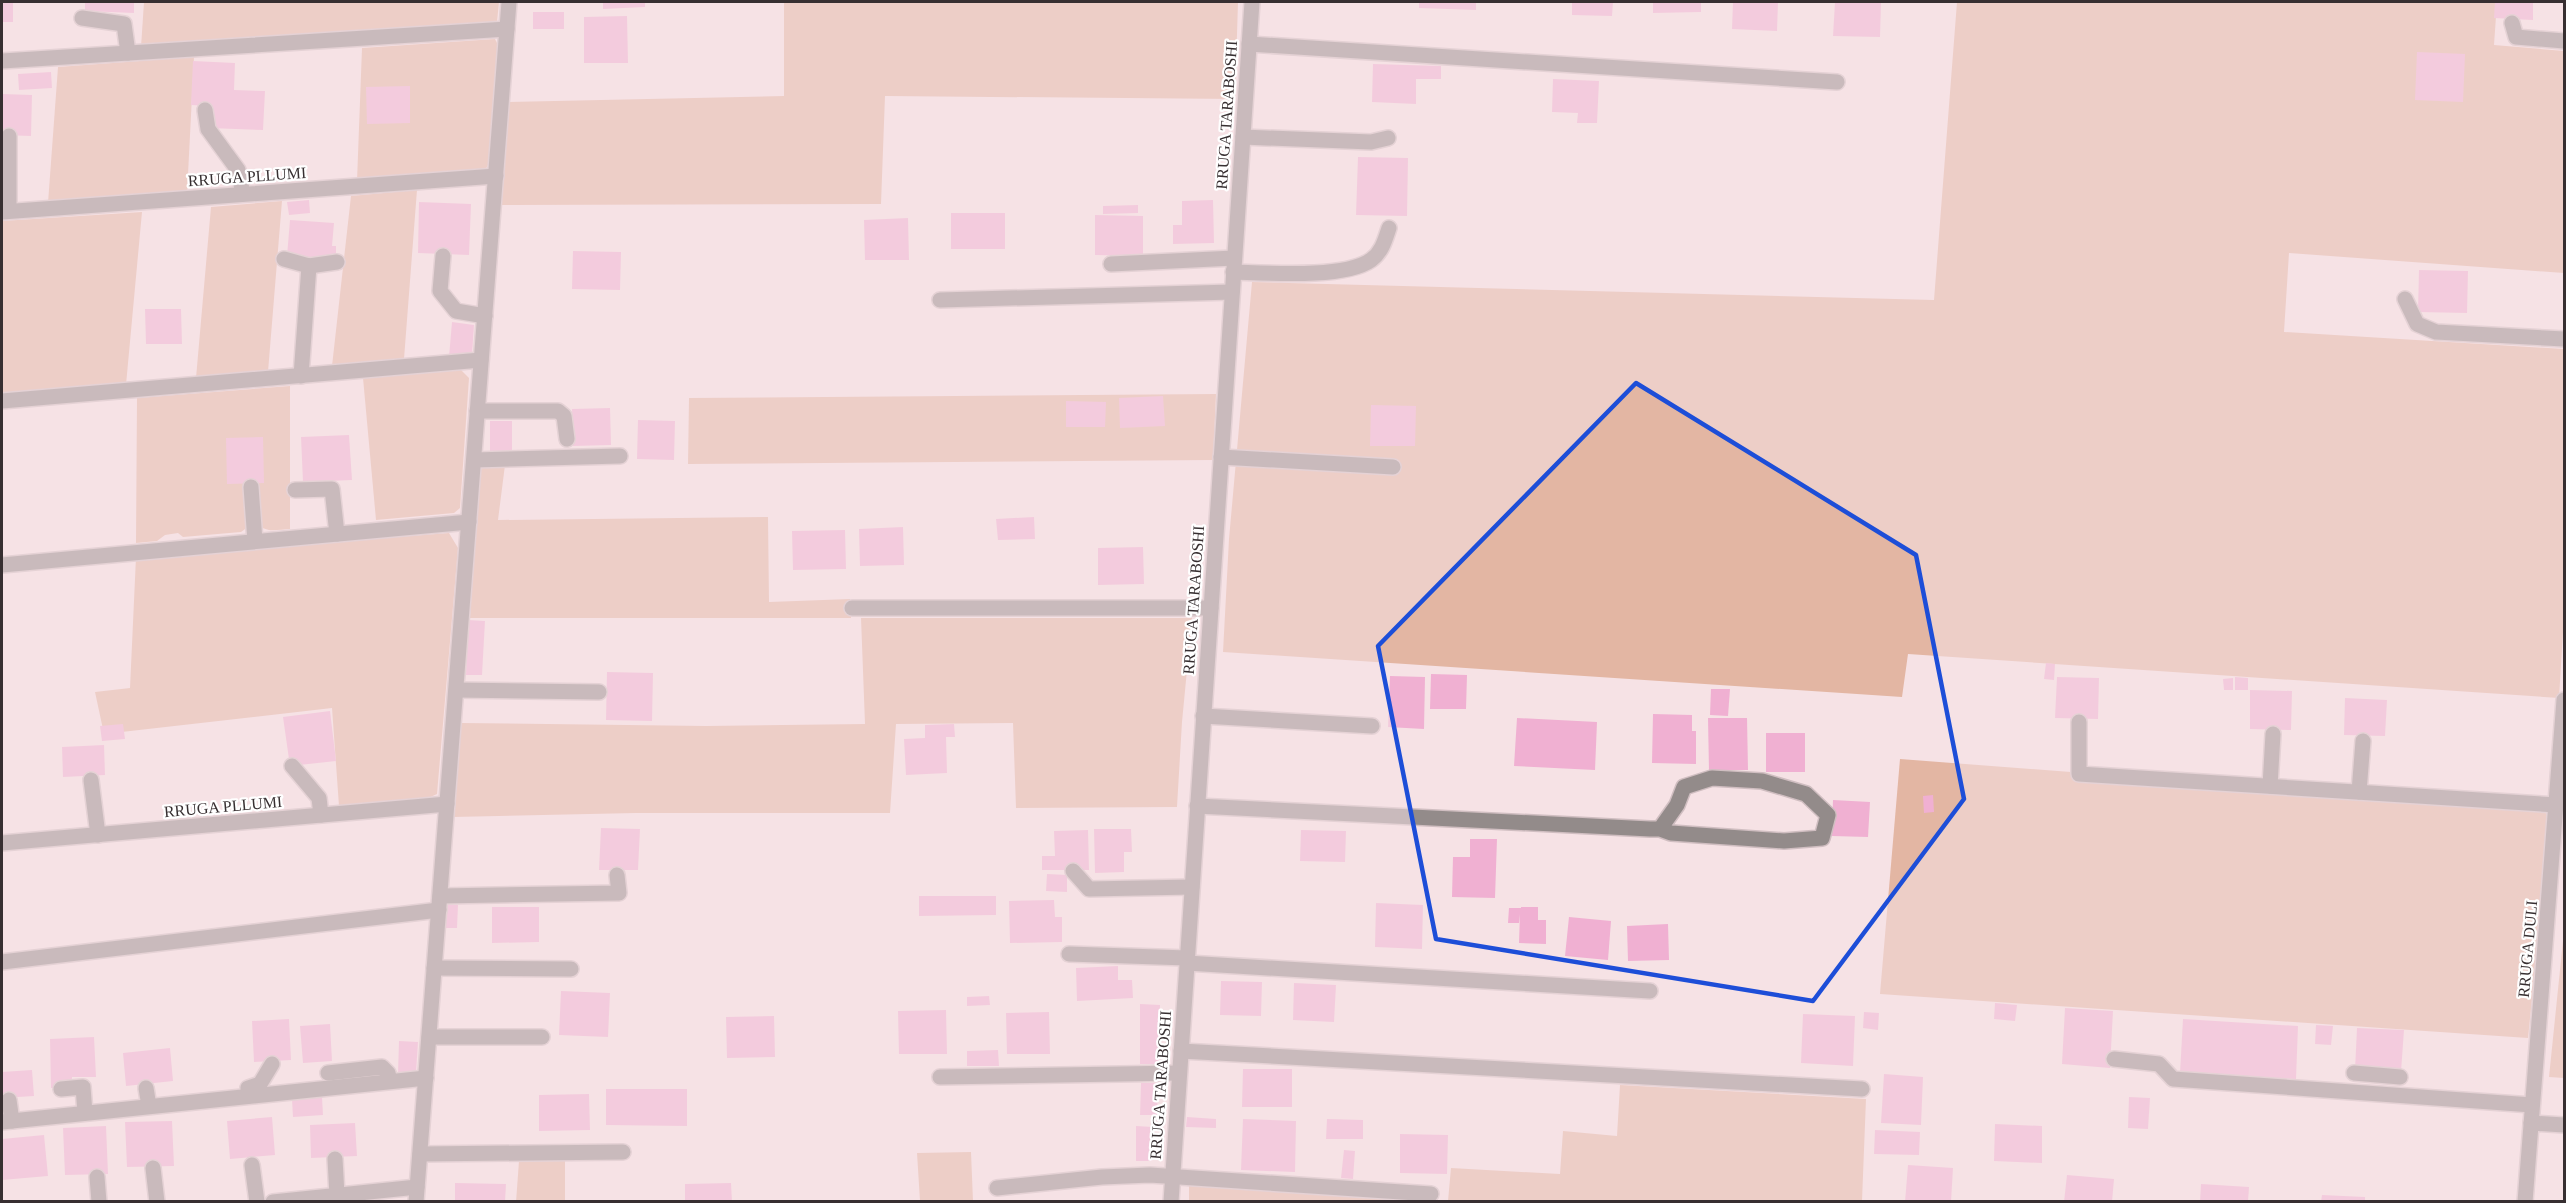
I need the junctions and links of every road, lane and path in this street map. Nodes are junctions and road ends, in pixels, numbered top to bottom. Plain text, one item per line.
1 (509, 2) edge
2 (1252, 2) edge
3 (82, 18) dead end
4 (2512, 23) dead end
5 (507, 29) junction
6 (2565, 41) edge
7 (1249, 44) junction
8 (128, 53) junction
9 (2, 61) edge
10 (1837, 82) dead end
11 (206, 110) dead end
12 (9, 136) dead end
13 (1243, 137) junction
14 (1388, 138) dead end
15 (496, 176) junction
16 (243, 194) junction
17 (5, 212) edge
18 (1389, 228) dead end
19 (443, 256) dead end
20 (284, 259) dead end
21 (337, 262) dead end
22 (1111, 264) dead end
23 (1234, 265) junction
24 (309, 266) junction
25 (1232, 292) junction
26 (2405, 298) dead end
27 (940, 300) dead end
28 (485, 316) junction
29 (2565, 339) edge
30 (482, 360) junction
31 (302, 376) junction
32 (2, 401) edge
33 (477, 411) junction
34 (567, 440) dead end
35 (620, 456) dead end
36 (1221, 457) junction
37 (474, 460) junction
38 (1393, 467) dead end
39 (251, 487) dead end
40 (295, 490) dead end
41 (469, 522) junction
42 (337, 534) junction
43 (255, 541) junction
44 (2, 565) edge
45 (852, 608) dead end
46 (1211, 608) junction
47 (456, 690) junction
48 (600, 692) dead end
49 (2565, 700) edge
50 (1203, 716) junction
51 (2079, 722) dead end
52 (1372, 726) dead end
53 (2273, 734) dead end
54 (2363, 741) dead end
55 (292, 766) dead end
56 (91, 780) dead end
57 (2270, 786) junction
58 (2359, 792) junction
59 (447, 804) junction
60 (2556, 805) junction
61 (1197, 806) junction
62 (321, 815) junction
63 (1660, 829) junction
64 (98, 834) junction
65 (2, 843) edge
66 (1073, 871) dead end
67 (617, 875) dead end
68 (1191, 887) junction
69 (440, 903) junction
70 (1069, 954) dead end
71 (1187, 960) junction
72 (2, 962) edge
73 (434, 968) junction
74 (571, 969) dead end
75 (1650, 991) dead end
76 (542, 1036) dead end
77 (429, 1037) junction
78 (1180, 1051) junction
79 (2114, 1059) dead end
80 (272, 1064) dead end
81 (328, 1073) dead end
82 (1179, 1073) junction
83 (2354, 1073) dead end
84 (2376, 1075) junction
85 (940, 1077) dead end
86 (2400, 1077) dead end
87 (426, 1078) junction
88 (390, 1081) junction
89 (146, 1088) dead end
90 (61, 1089) dead end
91 (1862, 1089) dead end
92 (2374, 1094) junction
93 (249, 1096) junction
94 (9, 1100) dead end
95 (2532, 1105) junction
96 (149, 1106) junction
97 (86, 1113) junction
98 (7, 1121) edge
99 (2531, 1123) junction
100 (2565, 1125) edge
101 (623, 1152) dead end
102 (420, 1154) junction
103 (335, 1159) dead end
104 (252, 1165) dead end
105 (153, 1168) dead end
106 (97, 1177) dead end
107 (1172, 1177) junction
108 (997, 1188) dead end
109 (417, 1194) edge
110 (1431, 1194) dead end
111 (337, 1195) junction
112 (99, 1202) edge
113 (157, 1202) edge
114 (257, 1202) edge
115 (273, 1202) edge
116 (1171, 1202) edge
117 (2525, 1202) edge

1 - 5 street
2 - 7 street, RRUGA TARABOSHI
3 - 8 street
4 - 6 street
5 - 8 street
5 - 15 street
7 - 10 street
7 - 13 street, RRUGA TARABOSHI
8 - 9 street
11 - 16 street
12 - 17 street
13 - 14 street
13 - 23 street, RRUGA TARABOSHI
15 - 16 street, RRUGA PLLUMI
15 - 28 street
16 - 17 street, RRUGA PLLUMI
18 - 23 street
19 - 28 street
20 - 24 street
21 - 24 street
22 - 23 street
23 - 25 street, RRUGA TARABOSHI
24 - 31 street
25 - 27 street
25 - 36 street, RRUGA TARABOSHI
26 - 29 street
28 - 30 street
30 - 31 street
30 - 33 street
31 - 32 street
33 - 34 street
33 - 37 street
35 - 37 street
36 - 38 street
36 - 46 street, RRUGA TARABOSHI
37 - 41 street
39 - 43 street
40 - 42 street
41 - 42 street
41 - 47 street
42 - 43 street
43 - 44 street
45 - 46 street
46 - 50 street, RRUGA TARABOSHI
47 - 48 street
47 - 59 street
49 - 60 street, RRUGA DULI
50 - 52 street
50 - 61 street, RRUGA TARABOSHI
51 - 57 street
53 - 57 street
54 - 58 street
55 - 62 street
56 - 64 street
57 - 58 street
58 - 60 street
59 - 62 street, RRUGA PLLUMI
59 - 69 street
60 - 95 street, RRUGA DULI
61 - 63 street
61 - 68 street, RRUGA TARABOSHI
62 - 64 street, RRUGA PLLUMI
63 - 63 street
64 - 65 street, RRUGA PLLUMI
66 - 68 street
67 - 69 street
68 - 71 street, RRUGA TARABOSHI
69 - 72 street
69 - 73 street
70 - 71 street
71 - 75 street
71 - 78 street, RRUGA TARABOSHI
73 - 74 street
73 - 77 street
76 - 77 street
77 - 87 street
78 - 82 street, RRUGA TARABOSHI
78 - 91 street
79 - 92 street
80 - 93 street
81 - 88 street
82 - 85 street
82 - 107 street, RRUGA TARABOSHI
83 - 84 street
84 - 86 street
84 - 92 street
87 - 88 street
87 - 102 street
88 - 93 street
89 - 96 street
90 - 97 street
92 - 95 street
93 - 96 street
94 - 98 street
95 - 99 street, RRUGA DULI
96 - 97 street
97 - 98 street
99 - 100 street
99 - 117 street, RRUGA DULI
101 - 102 street
102 - 109 street
103 - 111 street
104 - 114 street
105 - 113 street
106 - 112 street
107 - 108 street
107 - 110 street
107 - 116 street, RRUGA TARABOSHI
109 - 111 street
111 - 115 street

